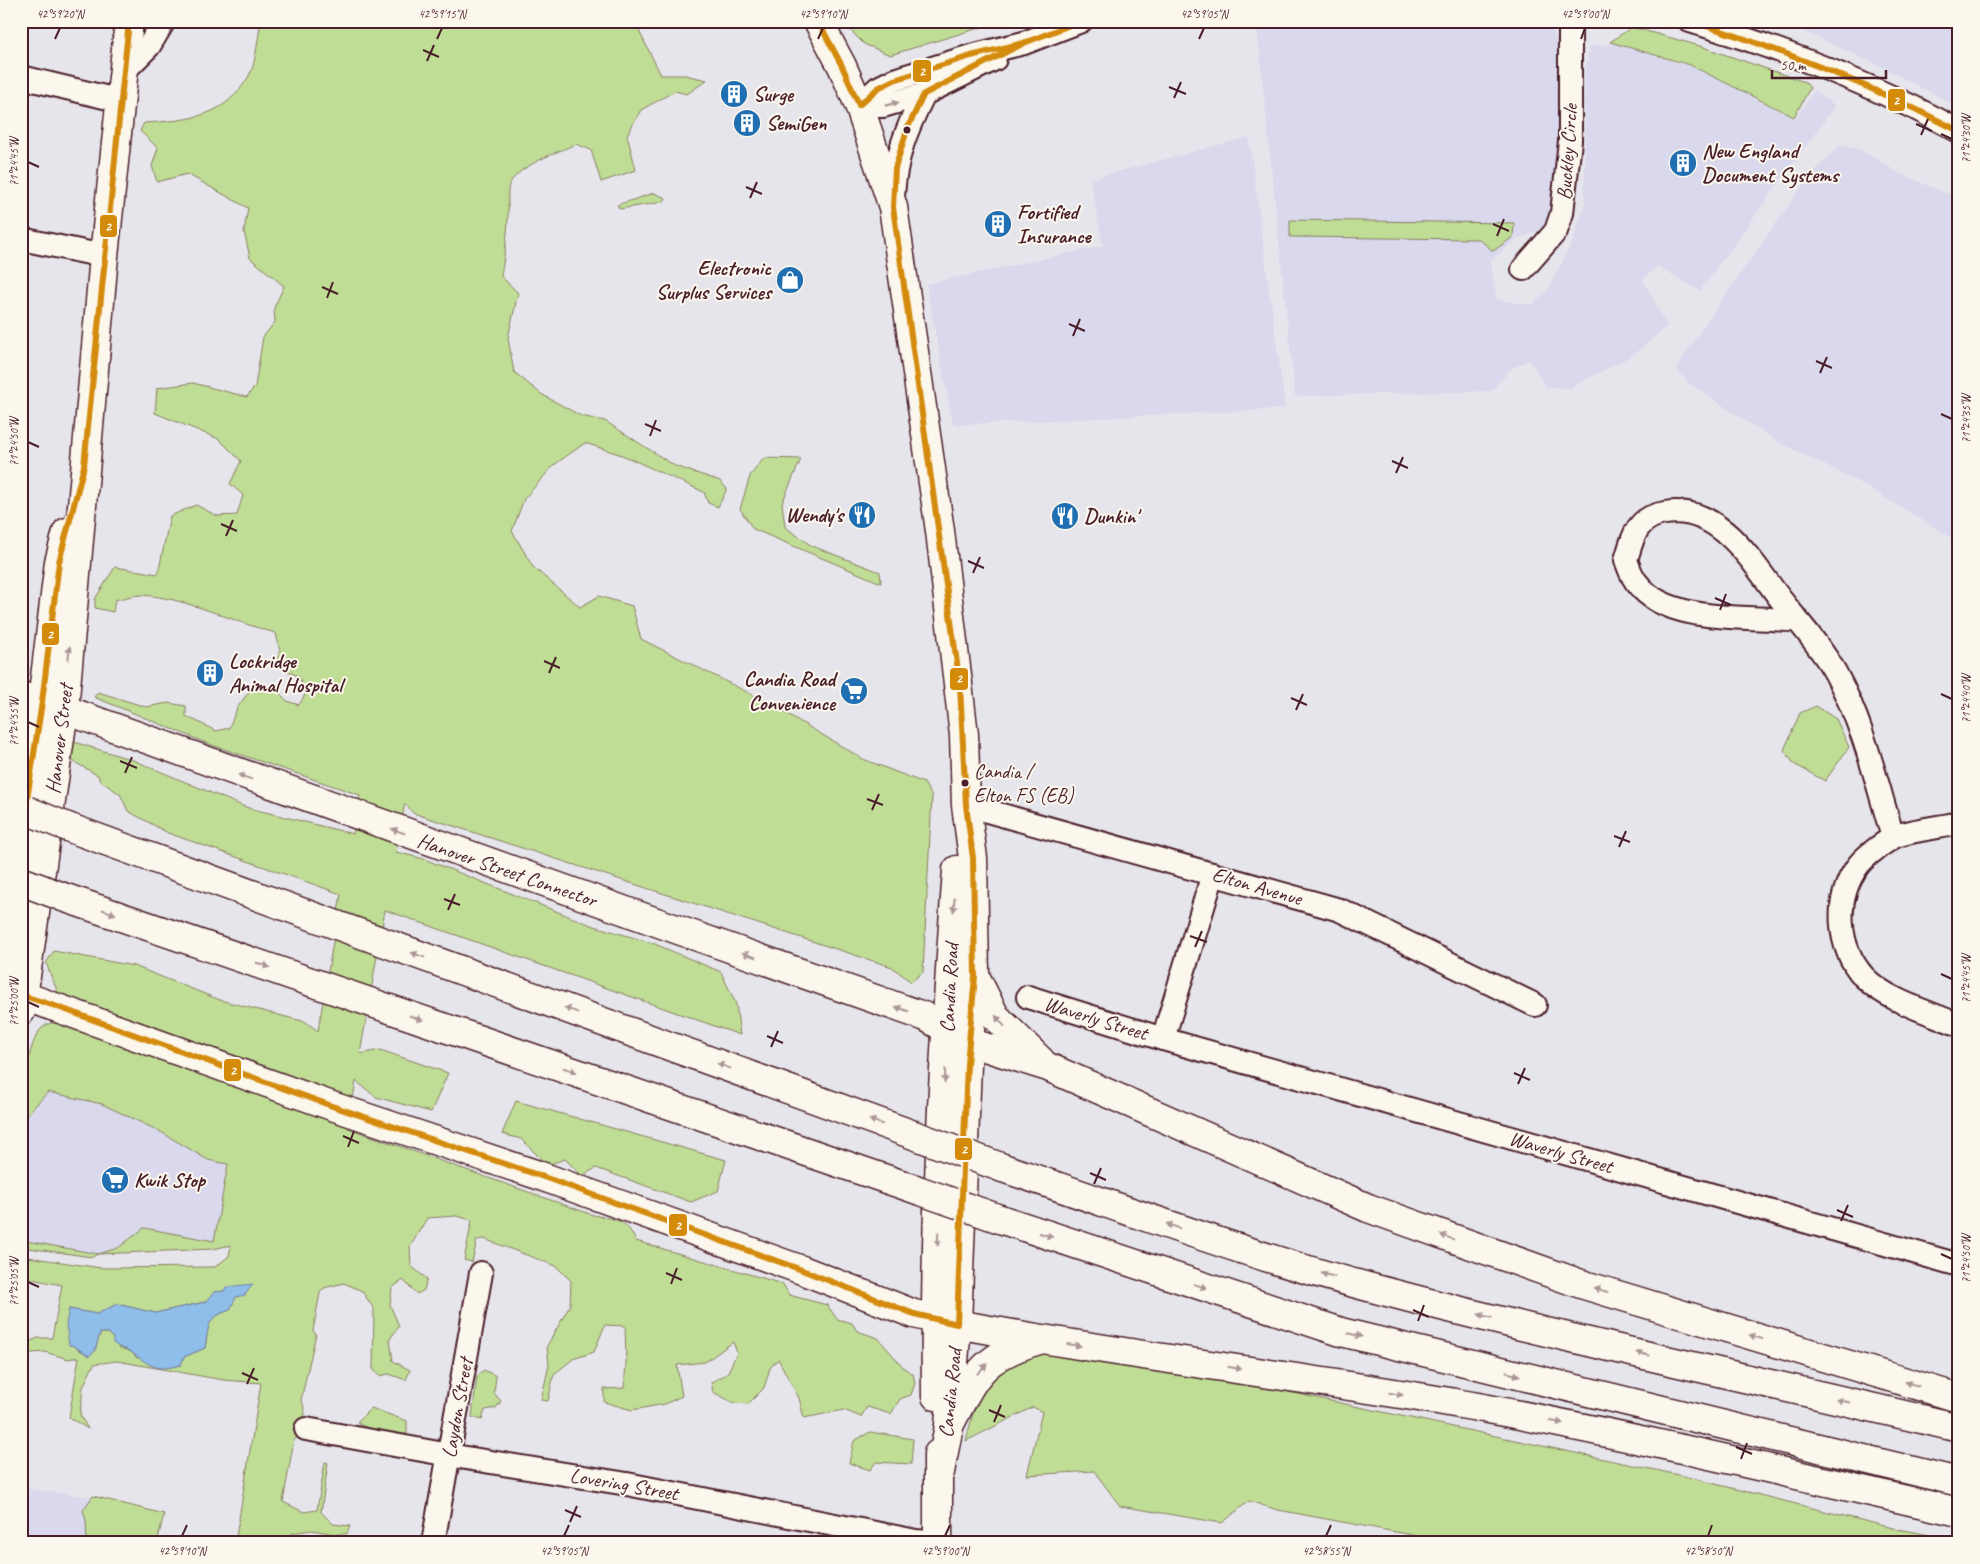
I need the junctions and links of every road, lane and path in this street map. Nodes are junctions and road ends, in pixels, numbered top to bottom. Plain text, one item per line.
1 (129, 21) edge
2 (164, 21) edge
3 (818, 21) edge
4 (1081, 21) edge
5 (1570, 21) edge
6 (1690, 21) edge
7 (1745, 29) edge
8 (1024, 43) junction
9 (124, 70) junction
10 (21, 77) edge
11 (924, 94) junction
12 (121, 101) junction
13 (859, 105) junction
14 (1959, 131) edge
15 (893, 208) junction
16 (21, 239) edge
17 (104, 256) junction
18 (1523, 269) dead end
19 (1798, 621) junction
20 (42, 702) edge
21 (966, 805) junction
22 (21, 808) edge
23 (1959, 823) edge
24 (1893, 837) junction
25 (21, 840) edge
26 (1213, 874) junction
27 (21, 881) edge
28 (975, 976) junction
29 (1028, 997) dead end
30 (22, 1001) edge
31 (1535, 1005) dead end
32 (1959, 1025) edge
33 (958, 1035) junction
34 (1163, 1039) junction
35 (1048, 1067) junction
36 (1959, 1265) edge
37 (481, 1273) dead end
38 (946, 1322) junction
39 (1039, 1340) junction
40 (1959, 1398) edge
41 (949, 1426) junction
42 (1959, 1428) edge
43 (306, 1429) dead end
44 (448, 1455) junction
45 (940, 1472) junction
46 (1959, 1482) edge
47 (1959, 1512) edge
48 (433, 1543) edge
49 (939, 1543) edge

1 - 9 main road, Hanover Street
2 - 9 street
3 - 13 main road, Candia Road
4 - 8 street
5 - 18 street, Buckley Circle
6 - 7 street
7 - 14 street
8 - 11 street
8 - 13 street
9 - 12 main road, Hanover Street
10 - 12 street
13 -> 11 street
11 - 15 street
12 - 17 main road, Hanover Street
13 - 15 main road, Candia Road
15 - 21 main road, Candia Road
16 - 17 street
17 - 20 main road, Hanover Street
19 - 19 street
19 - 24 street
20 - 25 main road, Hanover Street
20 - 30 main road, Hanover Street
33 -> 20 main road, Hanover Street Connector
21 - 26 street, Elton Avenue
21 - 28 main road, Candia Road
21 -> 33 main road, Candia Road
42 -> 22 main road, bridge
23 - 24 street
24 - 32 street
26 - 31 street, Elton Avenue
26 - 34 street, Waverly Street
27 -> 46 main road, bridge
28 - 33 main road, Candia Road
35 -> 28 main road
29 - 34 street, Waverly Street
30 - 38 main road
33 - 35 main road, Hanover Street Connector
33 - 38 main road, Candia Road
34 - 36 street, Waverly Street
40 -> 35 main road
37 - 44 street, Laydon Street
38 - 39 main road
38 - 41 main road, Candia Road
38 - 45 main road, Candia Road
41 -> 39 main road
39 -> 47 main road
41 - 45 main road, Candia Road
43 - 44 street, Lovering Street
44 - 48 street, Laydon Street
44 - 49 street, Lovering Street
45 - 49 main road, Candia Road

